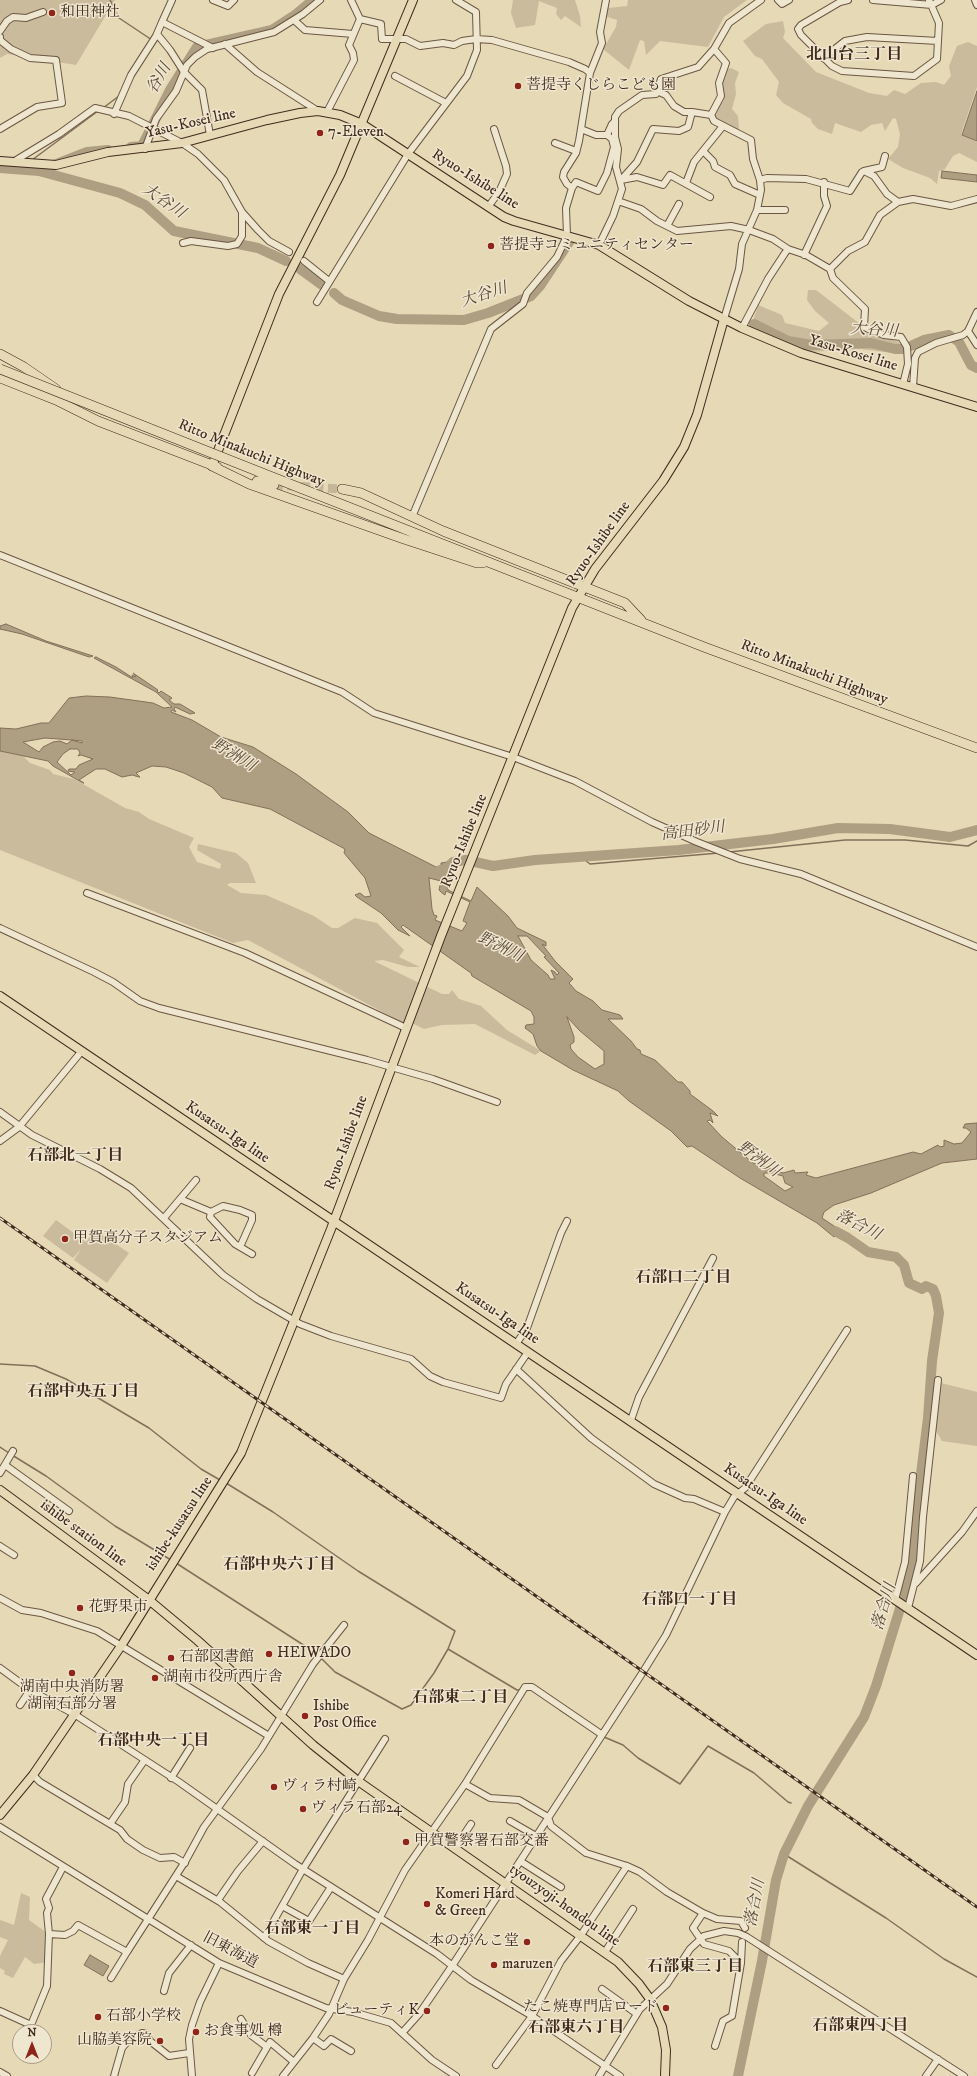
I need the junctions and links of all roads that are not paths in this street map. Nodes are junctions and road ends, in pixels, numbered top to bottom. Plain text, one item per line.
1 (172, 0) edge
2 (213, 0) edge
3 (234, 0) edge
4 (320, 0) edge
5 (351, 0) edge
6 (413, 0) edge
7 (456, 0) edge
8 (606, 0) edge
9 (761, 0) edge
10 (778, 0) edge
11 (789, 0) edge
12 (848, 0) edge
13 (873, 0) edge
14 (941, 0) edge
15 (975, 0) edge
16 (930, 2) edge
17 (977, 5) edge
18 (43, 12) dead end
19 (294, 20) junction
20 (360, 20) junction
21 (162, 22) junction
22 (0, 31) edge
23 (157, 34) junction
24 (353, 34) junction
25 (0, 37) edge
26 (398, 39) junction
27 (476, 39) junction
28 (938, 41) junction
29 (225, 44) junction
30 (213, 48) junction
31 (714, 48) junction
32 (823, 58) junction
33 (184, 72) junction
34 (590, 73) junction
35 (395, 76) dead end
36 (658, 91) junction
37 (446, 103) junction
38 (318, 111) junction
39 (327, 112) junction
40 (692, 112) junction
41 (114, 114) junction
42 (711, 115) junction
43 (615, 121) junction
44 (362, 124) junction
45 (723, 126) junction
46 (154, 128) junction
47 (0, 129) edge
48 (494, 129) dead end
49 (581, 129) junction
50 (607, 134) junction
51 (210, 135) junction
52 (182, 143) junction
53 (555, 143) dead end
54 (145, 149) junction
55 (576, 151) junction
56 (703, 151) junction
57 (408, 154) junction
58 (885, 156) dead end
59 (0, 161) edge
60 (12, 163) junction
61 (864, 171) junction
62 (621, 180) junction
63 (760, 180) junction
64 (824, 182) junction
65 (686, 183) junction
66 (572, 188) junction
67 (760, 195) junction
68 (710, 197) dead end
69 (977, 199) edge
70 (618, 201) junction
71 (898, 202) junction
72 (679, 204) dead end
73 (488, 207) junction
74 (757, 210) junction
75 (785, 210) dead end
76 (242, 212) junction
77 (667, 226) junction
78 (749, 230) junction
79 (567, 236) junction
80 (183, 243) dead end
81 (599, 246) junction
82 (788, 250) junction
83 (289, 252) dead end
84 (804, 255) junction
85 (304, 261) dead end
86 (830, 268) junction
87 (329, 280) junction
88 (317, 302) dead end
89 (977, 312) edge
90 (724, 319) junction
91 (742, 328) junction
92 (968, 331) junction
93 (977, 345) edge
94 (0, 354) edge
95 (0, 369) edge
96 (0, 378) edge
97 (903, 384) junction
98 (913, 387) junction
99 (977, 407) edge
100 (116, 427) junction
101 (212, 466) junction
102 (274, 485) tunnel mouth
103 (342, 489) tunnel mouth
104 (412, 517) junction
105 (0, 555) edge
106 (492, 562) junction
107 (584, 586) junction
108 (578, 596) junction
109 (641, 622) junction
110 (977, 748) edge
111 (513, 757) junction
112 (88, 893) dead end
113 (0, 928) edge
114 (977, 946) edge
115 (0, 996) edge
116 (407, 1026) junction
117 (81, 1052) junction
118 (392, 1066) junction
119 (497, 1102) dead end
120 (0, 1112) edge
121 (19, 1127) junction
122 (0, 1141) edge
123 (196, 1180) dead end
124 (180, 1199) junction
125 (211, 1212) junction
126 (164, 1218) junction
127 (334, 1221) junction
128 (567, 1222) dead end
129 (240, 1247) junction
130 (252, 1254) dead end
131 (713, 1258) dead end
132 (294, 1320) junction
133 (848, 1330) dead end
134 (516, 1344) junction
135 (528, 1352) junction
136 (516, 1369) junction
137 (938, 1380) dead end
138 (632, 1420) junction
139 (13, 1451) dead end
140 (5, 1465) junction
141 (0, 1473) edge
142 (913, 1476) dead end
143 (0, 1490) edge
144 (739, 1494) junction
145 (69, 1511) dead end
146 (977, 1511) edge
147 (724, 1512) junction
148 (0, 1546) edge
149 (10, 1555) dead end
150 (916, 1583) junction
151 (0, 1598) edge
152 (148, 1600) junction
153 (896, 1601) junction
154 (907, 1607) junction
155 (344, 1625) dead end
156 (121, 1646) junction
157 (977, 1655) edge
158 (0, 1668) edge
159 (30, 1690) junction
160 (20, 1705) dead end
161 (74, 1714) junction
162 (282, 1718) junction
163 (602, 1734) junction
164 (269, 1736) junction
165 (385, 1739) dead end
166 (190, 1748) dead end
167 (144, 1761) junction
168 (33, 1775) junction
169 (171, 1778) junction
170 (358, 1781) junction
171 (465, 1784) junction
172 (216, 1809) junction
173 (0, 1814) edge
174 (548, 1817) junction
175 (510, 1821) dead end
176 (110, 1824) junction
177 (471, 1824) dead end
178 (0, 1827) edge
179 (432, 1832) junction
180 (536, 1836) junction
181 (263, 1841) junction
182 (455, 1848) junction
183 (520, 1861) junction
184 (185, 1863) junction
185 (627, 1866) junction
186 (63, 1867) junction
187 (303, 1869) junction
188 (176, 1876) junction
189 (506, 1883) junction
190 (331, 1887) junction
191 (560, 1887) dead end
192 (218, 1900) junction
193 (282, 1906) junction
194 (633, 1908) dead end
195 (703, 1913) junction
196 (380, 1917) junction
197 (149, 1918) junction
198 (745, 1928) dead end
199 (49, 1934) junction
200 (581, 1935) junction
201 (264, 1938) junction
202 (700, 1939) junction
203 (742, 1942) dead end
204 (191, 1945) junction
205 (127, 1952) junction
206 (605, 1952) junction
207 (219, 1963) junction
208 (741, 1963) junction
209 (452, 1966) junction
210 (111, 1978) dead end
211 (344, 1979) junction
212 (602, 1989) dead end
213 (164, 1991) dead end
214 (650, 1999) junction
215 (332, 2008) junction
216 (0, 2011) edge
217 (637, 2014) junction
218 (532, 2016) junction
219 (241, 2019) dead end
220 (402, 2032) junction
221 (313, 2038) junction
222 (267, 2046) junction
223 (716, 2046) dead end
224 (351, 2051) dead end
225 (189, 2053) junction
226 (938, 2059) junction
227 (294, 2062) junction
228 (496, 2065) dead end
229 (604, 2065) junction
230 (0, 2072) edge
231 (252, 2072) dead end
232 (7, 2076) edge
233 (114, 2076) edge
234 (192, 2076) edge
235 (283, 2076) edge
236 (456, 2076) edge
237 (598, 2076) edge
238 (620, 2076) edge
239 (665, 2076) edge
240 (926, 2076) edge
241 (964, 2076) edge

1 - 21 street
2 - 3 street
4 - 19 street
5 - 20 street
6 - 26 main road
7 - 27 street
8 - 34 street
9 - 31 street
10 - 11 street
12 - 32 street
13 - 16 street
14 - 16 street
15 - 17 street
16 - 28 street
18 - 22 street
19 - 24 street
19 - 29 street
20 - 24 street
20 - 26 street
21 - 23 street
21 - 30 street
23 - 33 street
23 - 41 street
24 - 39 street
25 - 47 street
26 - 27 street
26 - 44 main road
27 - 34 street
27 - 37 street
28 - 32 street
28 - 32 street
29 - 30 street
29 - 38 street
30 - 33 street
31 - 36 street
31 - 42 street
33 - 46 street
33 - 51 street
34 - 49 street
35 - 37 street
36 - 40 street
36 - 43 street
37 - 57 street
38 - 39 main road, Yasu-Kosei line
38 - 51 main road, Yasu-Kosei line
39 - 44 main road, Yasu-Kosei line
40 - 42 street
40 - 62 street
41 - 46 street
41 - 60 street
42 - 45 street
43 - 50 street
43 - 62 street
44 - 57 main road, Ryuo-Ishibe line
44 - 101 main road
45 - 56 street
45 - 63 street
46 - 52 street
46 - 54 street
48 - 73 street
49 - 50 street
49 - 55 street
50 - 66 street
51 - 52 main road, Yasu-Kosei line
52 - 54 main road, Yasu-Kosei line
52 - 76 street
53 - 55 street
54 - 60 main road, Yasu-Kosei line
55 - 66 street
56 - 65 street
56 - 67 street
57 - 73 main road, Ryuo-Ishibe line
57 - 87 street
58 - 61 street
59 - 60 main road, Yasu-Kosei line
61 - 64 street
61 - 71 street
62 - 65 street
62 - 70 street
63 - 64 street
63 - 67 street
64 - 84 street
65 - 68 street
66 - 79 street
67 - 74 street
69 - 71 street
70 - 77 street
70 - 81 street
71 - 86 street
72 - 77 street
73 - 79 main road, Ryuo-Ishibe line
74 - 75 street
74 - 78 street
76 - 80 street
76 - 83 street
77 - 78 street
78 - 82 street
78 - 90 street
79 - 81 main road, Ryuo-Ishibe line
79 - 104 street
81 - 90 main road, Ryuo-Ishibe line
82 - 84 street
82 - 91 street
84 - 86 street
85 - 87 street
86 - 97 street
87 - 88 street
89 - 92 street
90 - 91 main road, Yasu-Kosei line
90 - 107 main road, Ryuo-Ishibe line
91 - 97 main road, Yasu-Kosei line
92 - 93 street
92 - 98 street
94 - 100 highway
95 - 106 highway, Ritto Minakuchi Highway, bridge
96 - 100 highway, Ritto Minakuchi Highway
97 - 98 main road, Yasu-Kosei line
98 - 99 main road, Yasu-Kosei line
100 - 101 highway, Ritto Minakuchi Highway
101 - 102 highway, Ritto Minakuchi Highway
101 - 106 highway, Ritto Minakuchi Highway
103 - 104 highway, Ritto Minakuchi Highway
104 - 107 highway, Ritto Minakuchi Highway
105 - 111 street
106 - 108 highway, Ritto Minakuchi Highway
107 - 108 main road, Ryuo-Ishibe line
107 - 109 highway, Ritto Minakuchi Highway
108 - 109 highway, Ritto Minakuchi Highway
108 - 111 main road, Ryuo-Ishibe line
109 - 110 highway, Ritto Minakuchi Highway
111 - 114 street
111 - 116 main road, Ryuo-Ishibe line
112 - 116 street
113 - 118 street
115 - 117 main road, Kusatsu-Iga line
116 - 118 main road, Ryuo-Ishibe line
117 - 121 street
117 - 127 main road, Kusatsu-Iga line
118 - 119 street
118 - 127 main road, Ryuo-Ishibe line
120 - 121 street
121 - 122 street
121 - 126 street
123 - 124 street
124 - 125 street
124 - 126 street
125 - 129 street
125 - 129 street
126 - 132 street
127 - 132 main road, ishibe-kusatsu line
127 - 134 main road, Kusatsu-Iga line
128 - 134 street
129 - 130 street
131 - 138 street
132 - 136 street
132 - 152 main road, ishibe-kusatsu line
133 - 144 street
134 - 135 main road, Kusatsu-Iga line
135 - 136 street
135 - 138 main road, Kusatsu-Iga line
136 - 147 street
137 - 150 street
138 - 144 main road, Kusatsu-Iga line
139 - 140 street
140 - 141 street
140 - 145 street
142 - 153 street
143 - 152 main road, ishibe station line
144 - 147 street
144 - 153 main road, Kusatsu-Iga line
146 - 150 street
147 - 163 street
148 - 149 street
150 - 154 street
151 - 156 street
152 - 156 main road, ishibe-kusatsu line
152 - 162 main road, tyouzyoji-hondou line
153 - 154 main road, Kusatsu-Iga line
154 - 157 main road, Kusatsu-Iga line
155 - 162 street
156 - 161 main road, ishibe-kusatsu line
156 - 164 street
158 - 159 street
159 - 160 street
159 - 161 street
161 - 167 street
161 - 168 main road, ishibe-kusatsu line
162 - 164 street
162 - 170 main road, tyouzyoji-hondou line
163 - 171 street
163 - 174 street
164 - 172 street
165 - 170 street
166 - 169 street
167 - 169 street
167 - 176 street
168 - 173 main road, ishibe-kusatsu line
168 - 176 street
169 - 172 street
170 - 179 main road, tyouzyoji-hondou line
170 - 187 street
171 - 174 street
171 - 179 street
172 - 181 street
172 - 184 street
174 - 180 street
174 - 185 street
175 - 180 street
176 - 184 street
177 - 182 street
178 - 186 street, 旧東海道
179 - 182 main road, tyouzyoji-hondou line
179 - 196 street
180 - 183 street
181 - 187 street
181 - 192 street
182 - 189 main road, tyouzyoji-hondou line
183 - 189 street
183 - 191 street
184 - 188 street
185 - 195 street
185 - 200 street
186 - 197 street, 旧東海道
186 - 199 street
187 - 190 street
187 - 193 street
188 - 192 street
188 - 197 street
189 - 200 main road, tyouzyoji-hondou line
189 - 209 street
190 - 193 street
190 - 196 street
192 - 201 street
193 - 201 street
194 - 206 street
195 - 198 street
195 - 202 street
196 - 209 street
196 - 211 street
197 - 204 street, 旧東海道
197 - 205 street
199 - 205 street
199 - 216 street
200 - 206 main road, tyouzyoji-hondou line
200 - 218 street
201 - 211 street
202 - 208 street
202 - 214 street
202 - 226 street
203 - 208 street
204 - 207 street, 旧東海道
204 - 213 street
205 - 210 street
206 - 214 main road, tyouzyoji-hondou line
207 - 215 street, 旧東海道
207 - 225 street
208 - 223 street
209 - 218 street
209 - 220 street
211 - 215 street
212 - 217 street
214 - 217 street
214 - 239 main road, tyouzyoji-hondou line
215 - 220 street, 旧東海道
215 - 221 street
217 - 229 street
218 - 228 street
218 - 229 street
219 - 222 street
220 - 236 street, 旧東海道
221 - 224 street
221 - 227 street
222 - 227 street
222 - 231 street
225 - 233 street
225 - 234 street
226 - 240 street
226 - 241 street
227 - 235 street
229 - 237 street
229 - 238 street
230 - 232 street

